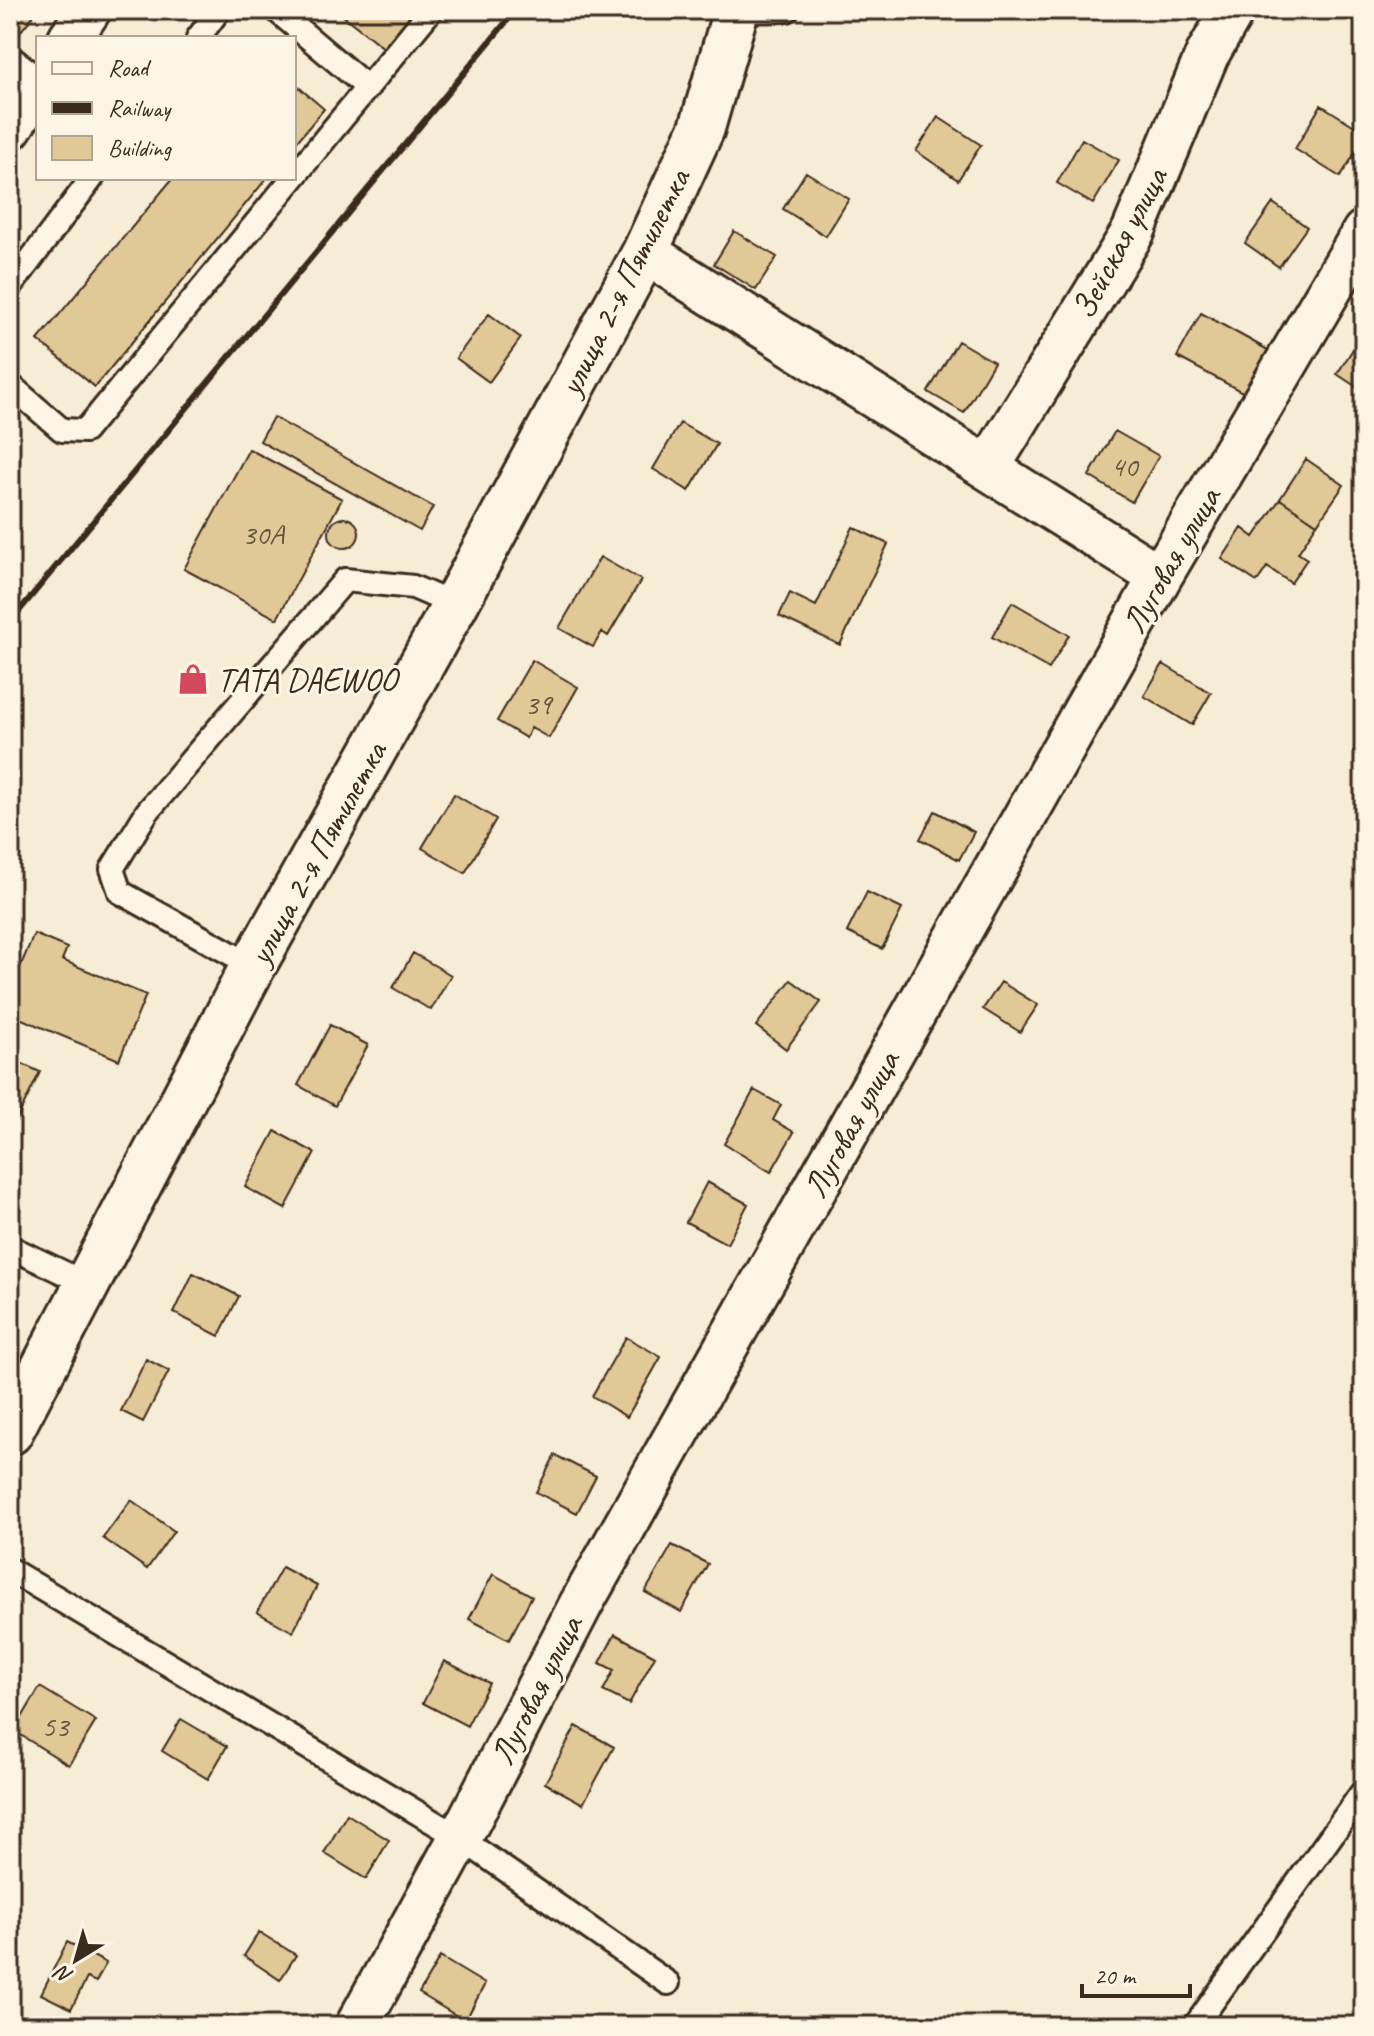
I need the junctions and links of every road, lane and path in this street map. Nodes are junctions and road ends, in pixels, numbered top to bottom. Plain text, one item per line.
1 (89, 10) edge
2 (219, 10) edge
3 (276, 10) edge
4 (431, 10) edge
5 (736, 10) edge
6 (787, 10) edge
7 (1233, 10) edge
8 (71, 36) edge
9 (200, 36) edge
10 (10, 57) edge
11 (36, 76) edge
12 (368, 88) junction
13 (36, 89) edge
14 (10, 128) edge
15 (296, 175) edge
16 (90, 180) edge
17 (292, 180) edge
18 (1364, 232) edge
19 (645, 252) junction
20 (10, 287) edge
21 (10, 385) edge
22 (989, 466) junction
23 (1160, 577) junction
24 (455, 605) junction
25 (253, 966) junction
26 (10, 1247) edge
27 (85, 1283) junction
28 (10, 1432) edge
29 (10, 1570) edge
30 (1364, 1790) edge
31 (460, 1838) junction
32 (668, 1983) dead end
33 (357, 2026) edge
34 (1195, 2026) edge

1 - 8 street
2 - 9 lane
3 - 12 lane
4 - 12 lane
5 - 6 lane
5 - 19 main road, улица 2-я Пятилетка
7 - 22 street, Зейская улица
10 - 11 lane
12 - 15 lane
13 - 14 street
16 - 20 lane
17 - 21 lane
18 - 23 street, Луговая улица
19 - 22 street
19 - 24 main road, улица 2-я Пятилетка
22 - 23 street
23 - 31 street, Луговая улица
24 - 25 main road, улица 2-я Пятилетка
24 - 25 lane
25 - 27 main road, улица 2-я Пятилетка
26 - 27 lane
27 - 28 main road, улица 2-я Пятилетка
29 - 31 lane
30 - 34 lane
31 - 32 lane
31 - 33 street, Луговая улица

